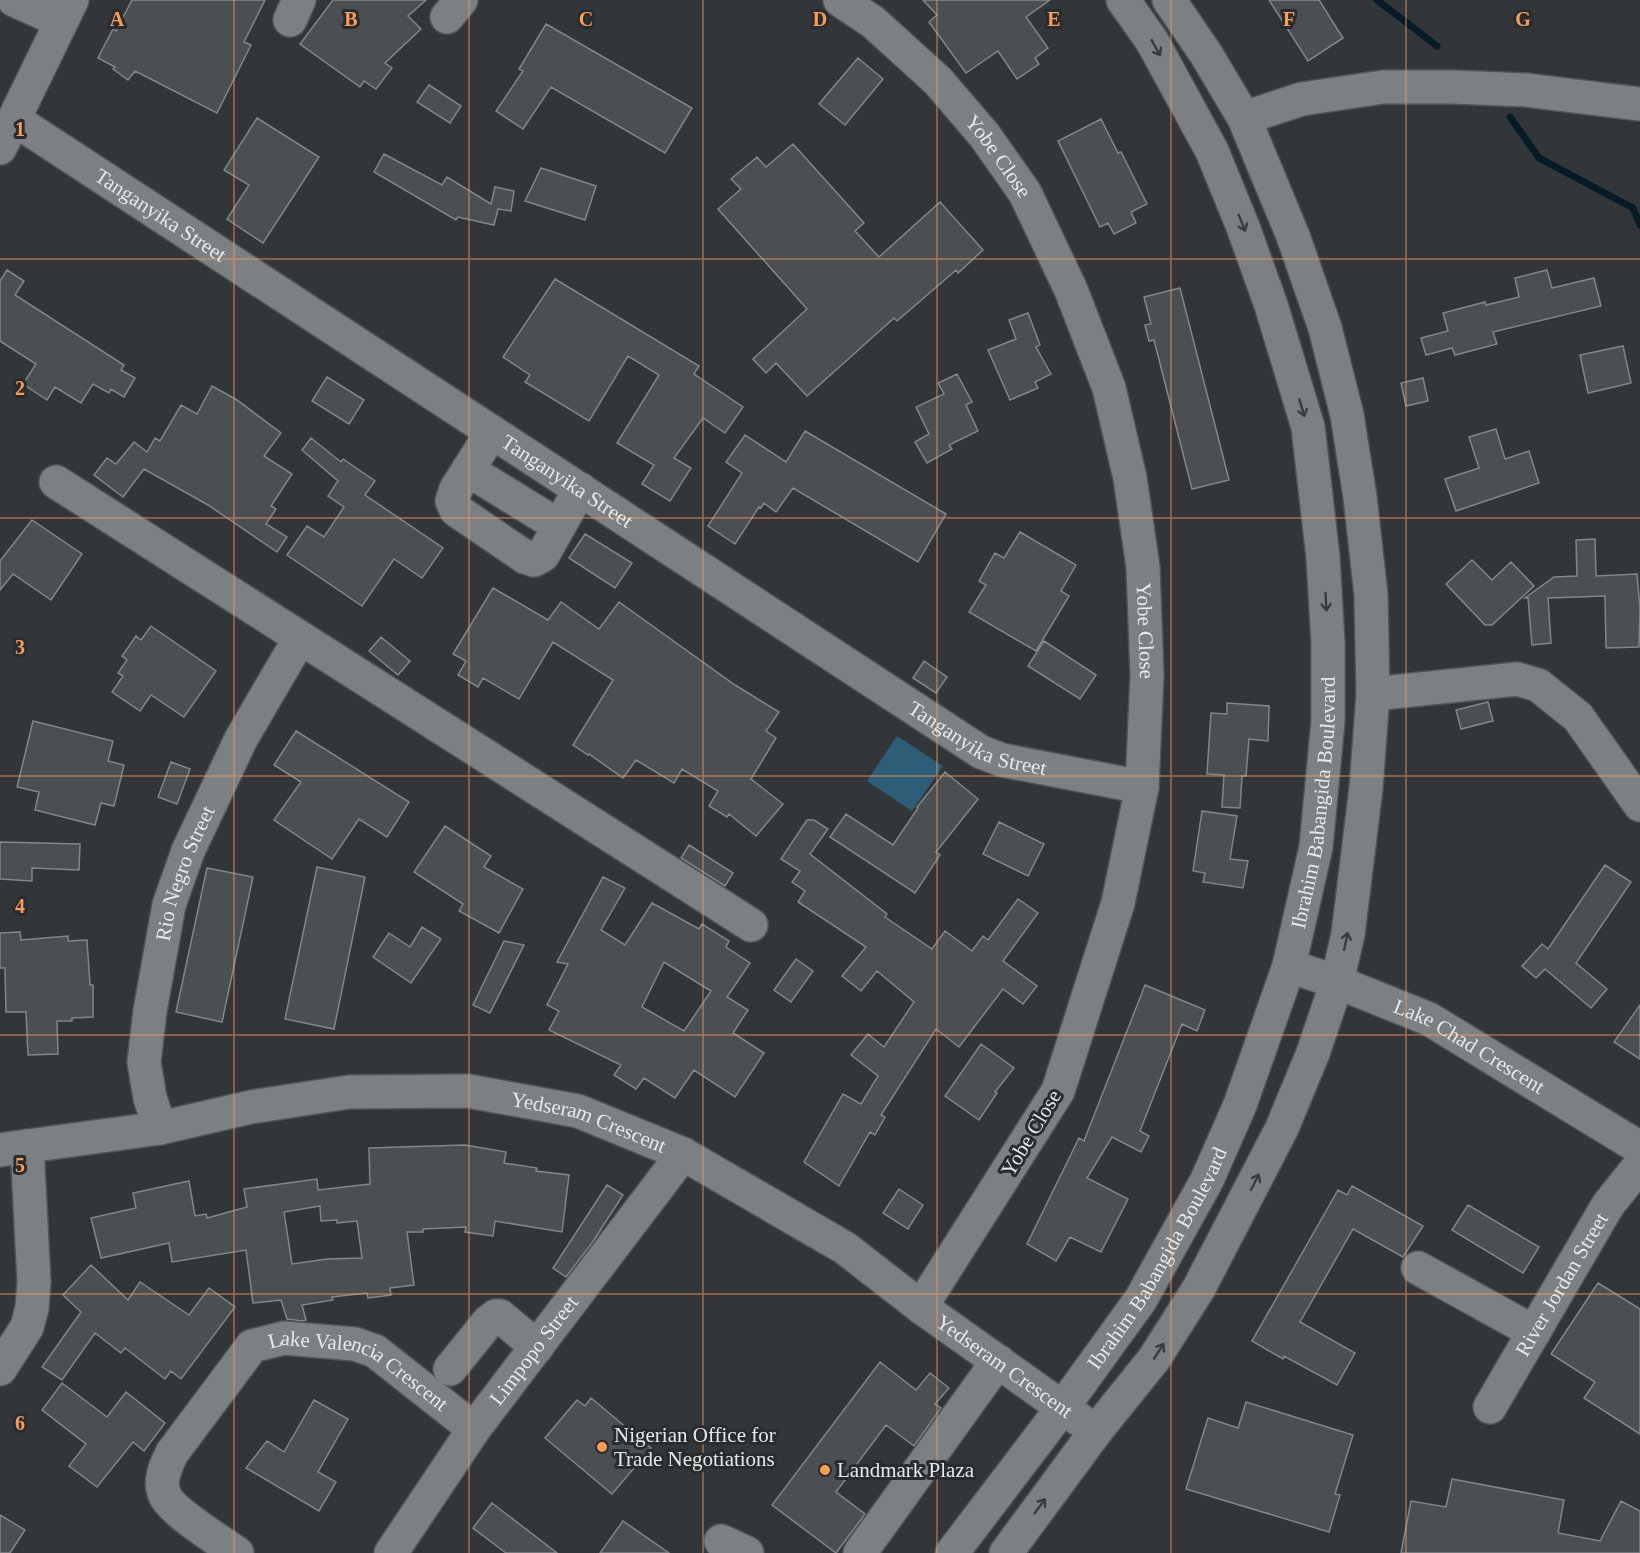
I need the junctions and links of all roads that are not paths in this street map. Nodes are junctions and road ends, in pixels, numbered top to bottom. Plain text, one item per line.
1 (14, 0) edge
2 (840, 0) edge
3 (1123, 0) edge
4 (1169, 0) edge
5 (67, 10) edge
6 (1640, 104) edge
7 (1244, 118) junction
8 (15, 120) junction
9 (0, 148) edge
10 (492, 432) junction
11 (468, 470) junction
12 (56, 482) dead end
13 (580, 489) junction
14 (559, 526) junction
15 (300, 638) junction
16 (1373, 694) junction
17 (1142, 787) junction
18 (1640, 805) edge
19 (751, 925) dead end
20 (1289, 966) junction
21 (1337, 982) junction
22 (160, 1128) junction
23 (14, 1148) edge
24 (1640, 1148) edge
25 (683, 1154) junction
26 (1640, 1165) edge
27 (1418, 1268) dead end
28 (921, 1307) junction
29 (1533, 1332) junction
30 (537, 1347) junction
31 (998, 1361) junction
32 (0, 1369) edge
33 (450, 1369) dead end
34 (1063, 1407) junction
35 (1490, 1407) dead end
36 (474, 1429) junction
37 (1096, 1431) junction
38 (396, 1551) edge
39 (237, 1553) edge
40 (860, 1553) edge
41 (952, 1553) edge
42 (1006, 1553) edge

1 - 5 street
2 - 17 street, Yobe Close
3 -> 20 street, Ibrahim Babangida Boulevard
4 - 7 street
5 - 8 street
6 - 7 street
7 - 16 street
8 - 9 street
8 - 10 street, Tanganyika Street
10 - 11 street
10 - 13 street, Tanganyika Street
11 - 14 street
11 - 14 street
12 - 15 street
13 - 14 street
13 - 17 street, Tanganyika Street
15 - 19 street
15 - 22 street, Rio Negro Street
16 - 18 street
21 -> 16 street
17 - 28 street, Yobe Close
20 - 21 street, Lake Chad Crescent
20 - 34 street, Ibrahim Babangida Boulevard
21 - 24 street, Lake Chad Crescent
37 -> 21 street
22 - 23 street, Yedseram Crescent
22 - 25 street, Yedseram Crescent
23 - 32 street
25 - 28 street, Yedseram Crescent
25 - 30 street, Limpopo Street
26 - 29 street, River Jordan Street
27 - 29 street
28 - 31 street, Yedseram Crescent
29 - 35 street, River Jordan Street
30 - 33 street
30 - 36 street, Limpopo Street
31 - 34 street, Yedseram Crescent
31 - 40 street
34 - 37 street, Yedseram Crescent
34 - 41 street, Ibrahim Babangida Boulevard
36 - 38 street, Limpopo Street
36 - 39 street, Lake Valencia Crescent
42 -> 37 street

